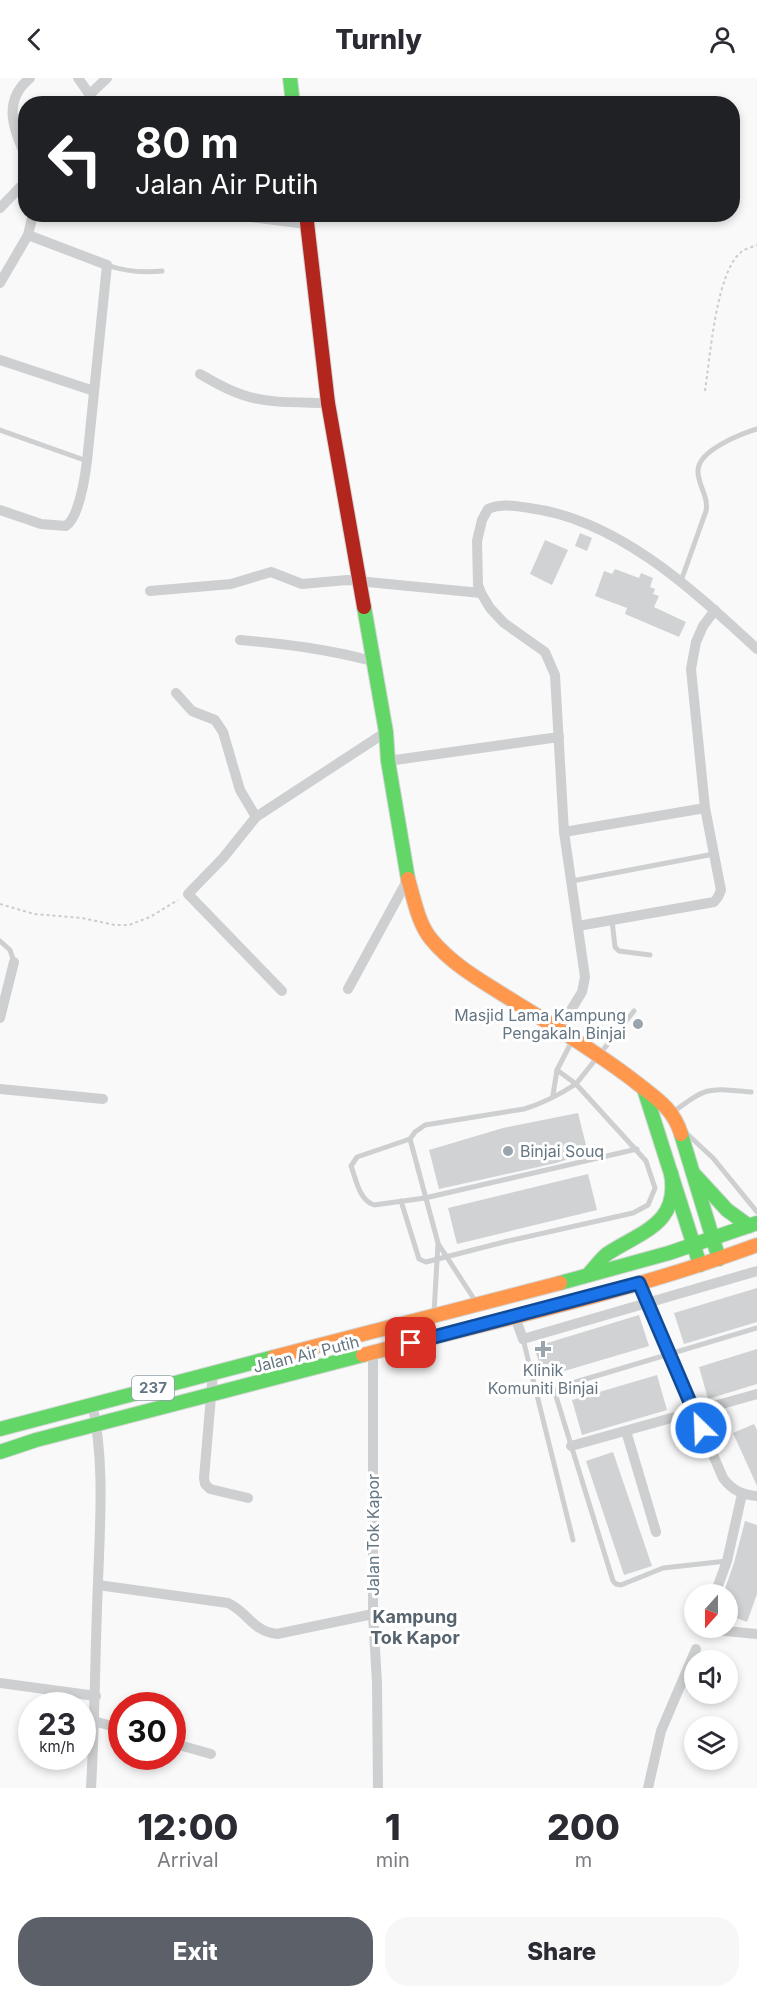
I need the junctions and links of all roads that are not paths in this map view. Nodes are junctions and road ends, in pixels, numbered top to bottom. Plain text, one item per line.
1 (30, 78) edge
2 (78, 78) edge
3 (106, 78) edge
4 (290, 78) edge
5 (91, 96) edge
6 (95, 96) edge
7 (292, 96) edge
8 (0, 109) edge
9 (11, 113) junction
10 (18, 133) edge
11 (18, 189) edge
12 (0, 208) edge
13 (31, 222) edge
14 (307, 222) edge
15 (28, 235) junction
16 (107, 265) junction
17 (162, 271) dead end
18 (0, 283) edge
19 (0, 360) edge
20 (200, 374) dead end
21 (94, 391) junction
22 (328, 403) junction
23 (757, 429) edge
24 (0, 430) edge
25 (87, 461) junction
26 (0, 510) edge
27 (358, 580) junction
28 (681, 581) junction
29 (150, 591) dead end
30 (481, 593) junction
31 (715, 610) junction
32 (240, 640) dead end
33 (757, 649) edge
34 (372, 661) junction
35 (176, 693) dead end
36 (386, 732) junction
37 (560, 737) junction
38 (388, 761) junction
39 (705, 808) junction
40 (256, 817) junction
41 (564, 832) junction
42 (714, 854) junction
43 (408, 879) junction
44 (572, 881) junction
45 (612, 920) junction
46 (578, 926) junction
47 (0, 941) edge
48 (650, 955) dead end
49 (14, 962) joint
50 (348, 989) dead end
51 (282, 991) dead end
52 (634, 1011) dead end
53 (0, 1018) edge
54 (560, 1028) junction
55 (574, 1037) junction
56 (599, 1054) junction
57 (557, 1070) junction
58 (576, 1084) junction
59 (0, 1089) edge
60 (644, 1089) junction
61 (751, 1092) dead end
62 (553, 1095) junction
63 (103, 1099) dead end
64 (672, 1113) junction
65 (679, 1128) junction
66 (410, 1138) junction
67 (637, 1149) junction
68 (671, 1173) junction
69 (693, 1173) junction
70 (425, 1198) junction
71 (401, 1201) junction
72 (757, 1212) edge
73 (753, 1224) edge
74 (713, 1239) junction
75 (438, 1243) junction
76 (694, 1244) junction
77 (757, 1245) edge
78 (449, 1258) junction
79 (719, 1259) junction
80 (438, 1260) junction
81 (700, 1264) junction
82 (757, 1271) edge
83 (588, 1275) junction
84 (639, 1283) junction
85 (648, 1304) junction
86 (478, 1305) junction
87 (434, 1317) junction
88 (515, 1317) junction
89 (757, 1328) edge
90 (523, 1339) junction
91 (373, 1353) junction
92 (669, 1356) junction
93 (213, 1373) junction
94 (757, 1394) edge
95 (212, 1395) junction
96 (92, 1403) junction
97 (694, 1412) junction
98 (97, 1425) junction
99 (0, 1429) edge
100 (626, 1431) junction
101 (571, 1446) junction
102 (0, 1452) edge
103 (742, 1494) junction
104 (757, 1496) edge
105 (248, 1498) dead end
106 (656, 1532) dead end
107 (573, 1540) dead end
108 (727, 1561) junction
109 (719, 1584) edge
110 (98, 1585) junction
111 (373, 1614) junction
112 (738, 1632) edge
113 (757, 1634) edge
114 (696, 1649) dead end
115 (0, 1683) edge
116 (66, 1692) edge
117 (96, 1696) edge
118 (186, 1747) edge
119 (212, 1754) dead end
120 (92, 1770) edge
121 (91, 1788) edge
122 (378, 1788) edge
123 (648, 1788) edge

1 - 9 street
2 - 5 street
3 - 6 street
4 - 7 main road
8 - 9 street
9 - 10 street
11 - 12 street
13 - 15 street
14 - 22 main road
15 - 16 street
15 - 18 street
16 - 17 lane
16 - 21 street
19 - 21 street
20 - 22 street
21 - 25 street
22 - 27 main road
23 - 28 lane
24 - 25 lane
25 - 26 street
27 - 29 street
27 - 30 street
27 - 34 main road
28 - 30 street
28 - 31 street
30 - 37 street
31 - 33 street
31 - 39 street
32 - 34 street
34 - 36 main road
35 - 40 street
36 - 38 main road
36 - 40 street
37 - 38 street
37 - 41 street
38 - 43 main road
39 - 41 street
39 - 42 street
40 - 51 street
41 - 44 street
42 - 44 lane
42 - 45 street
43 - 50 street
43 - 54 main road
44 - 46 street
45 - 46 street
45 - 48 lane
46 - 54 street
47 - 49 lane
49 - 53 street
52 - 56 lane
54 - 55 main road
55 - 56 main road
55 - 57 lane
56 - 58 lane
56 - 60 main road
57 - 58 lane
57 - 62 lane
58 - 62 lane
58 - 67 lane
59 - 63 street
60 - 64 main road
60 - 68 main road
61 - 64 lane
62 - 66 lane
64 - 65 main road
65 - 69 main road
65 - 72 lane
66 - 70 lane
66 - 71 lane
67 - 70 lane
67 - 78 lane
68 - 76 main road
68 - 83 main road
69 - 73 main road
69 - 74 main road
70 - 71 lane
70 - 75 lane
71 - 80 lane
73 - 74 main road, Jalan Air Putih / 237
74 - 76 main road, Jalan Air Putih / 237
74 - 79 main road
75 - 78 lane
75 - 80 lane
76 - 81 main road
76 - 83 main road, Jalan Air Putih / 237
77 - 79 main road, Jalan Air Putih / 237
78 - 80 lane
78 - 86 lane
79 - 81 main road, Jalan Air Putih / 237
80 - 87 lane
81 - 84 main road, Jalan Air Putih / 237
82 - 85 street
83 - 86 main road, Jalan Air Putih / 237
84 - 85 street
84 - 88 main road, Jalan Air Putih / 237
85 - 90 street
85 - 92 street
86 - 87 main road, Jalan Air Putih / 237
87 - 93 main road, Jalan Air Putih / 237
88 - 90 street
88 - 91 main road, Jalan Air Putih / 237
89 - 92 lane
90 - 107 lane
91 - 95 main road, Jalan Air Putih / 237
91 - 111 street, Jalan Tok Kapor
92 - 97 street
92 - 101 lane
93 - 95 street
93 - 96 main road, Jalan Air Putih / 237
94 - 97 street
95 - 98 main road, Jalan Air Putih / 237
95 - 105 street
96 - 98 street
96 - 99 main road, Jalan Air Putih / 237
97 - 100 street
97 - 103 street
98 - 102 main road, Jalan Air Putih / 237
98 - 110 street
100 - 101 street
100 - 106 street
101 - 108 lane
103 - 104 street
103 - 108 street
108 - 109 street
110 - 111 street
110 - 117 street
111 - 122 street, Jalan Tok Kapor
112 - 113 street
114 - 123 street
115 - 116 street
118 - 119 street
120 - 121 street

